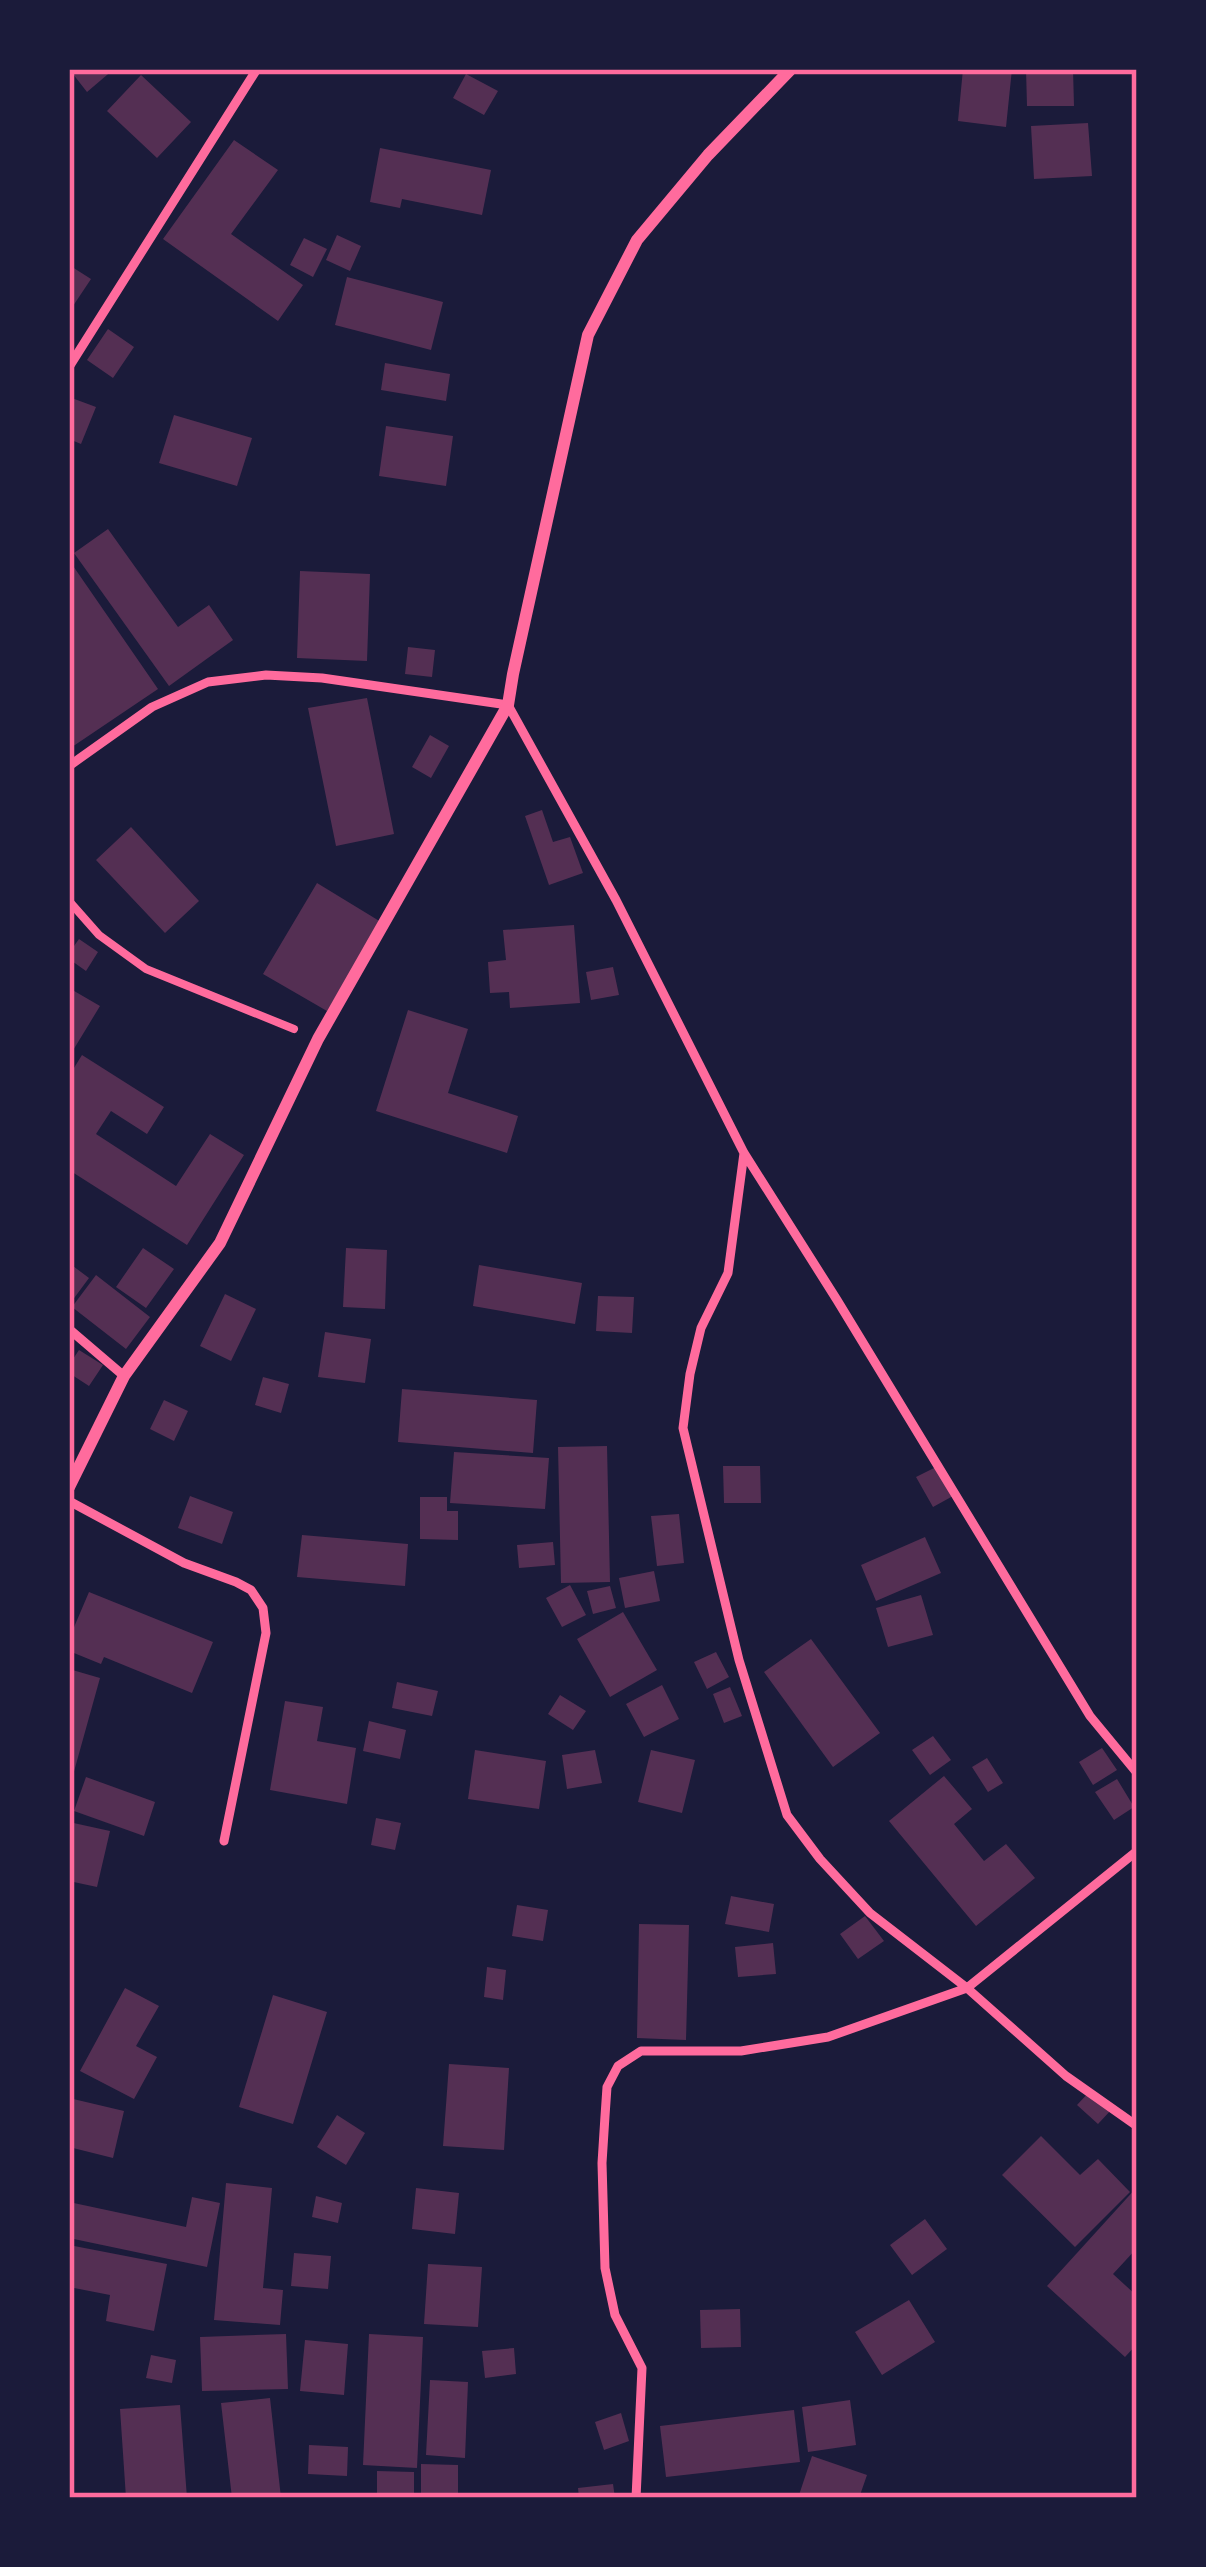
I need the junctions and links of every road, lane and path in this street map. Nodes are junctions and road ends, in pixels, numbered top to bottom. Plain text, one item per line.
1 (257, 69) edge
2 (791, 69) edge
3 (69, 367) edge
4 (508, 705) junction
5 (69, 766) edge
6 (69, 901) edge
7 (318, 1039) junction
8 (744, 1153) junction
9 (69, 1329) edge
10 (124, 1376) junction
11 (69, 1487) edge
12 (69, 1501) edge
13 (1137, 1773) edge
14 (224, 1840) dead end
15 (1137, 1851) edge
16 (967, 1988) junction
17 (1137, 2126) edge
18 (636, 2498) edge

1 - 3 lane
2 - 4 street
4 - 5 lane
4 - 7 street
4 - 8 lane
6 - 7 path
7 - 10 street
8 - 13 lane
8 - 16 lane
9 - 10 lane
10 - 11 street
12 - 14 lane
15 - 16 lane
16 - 17 lane
16 - 18 lane

